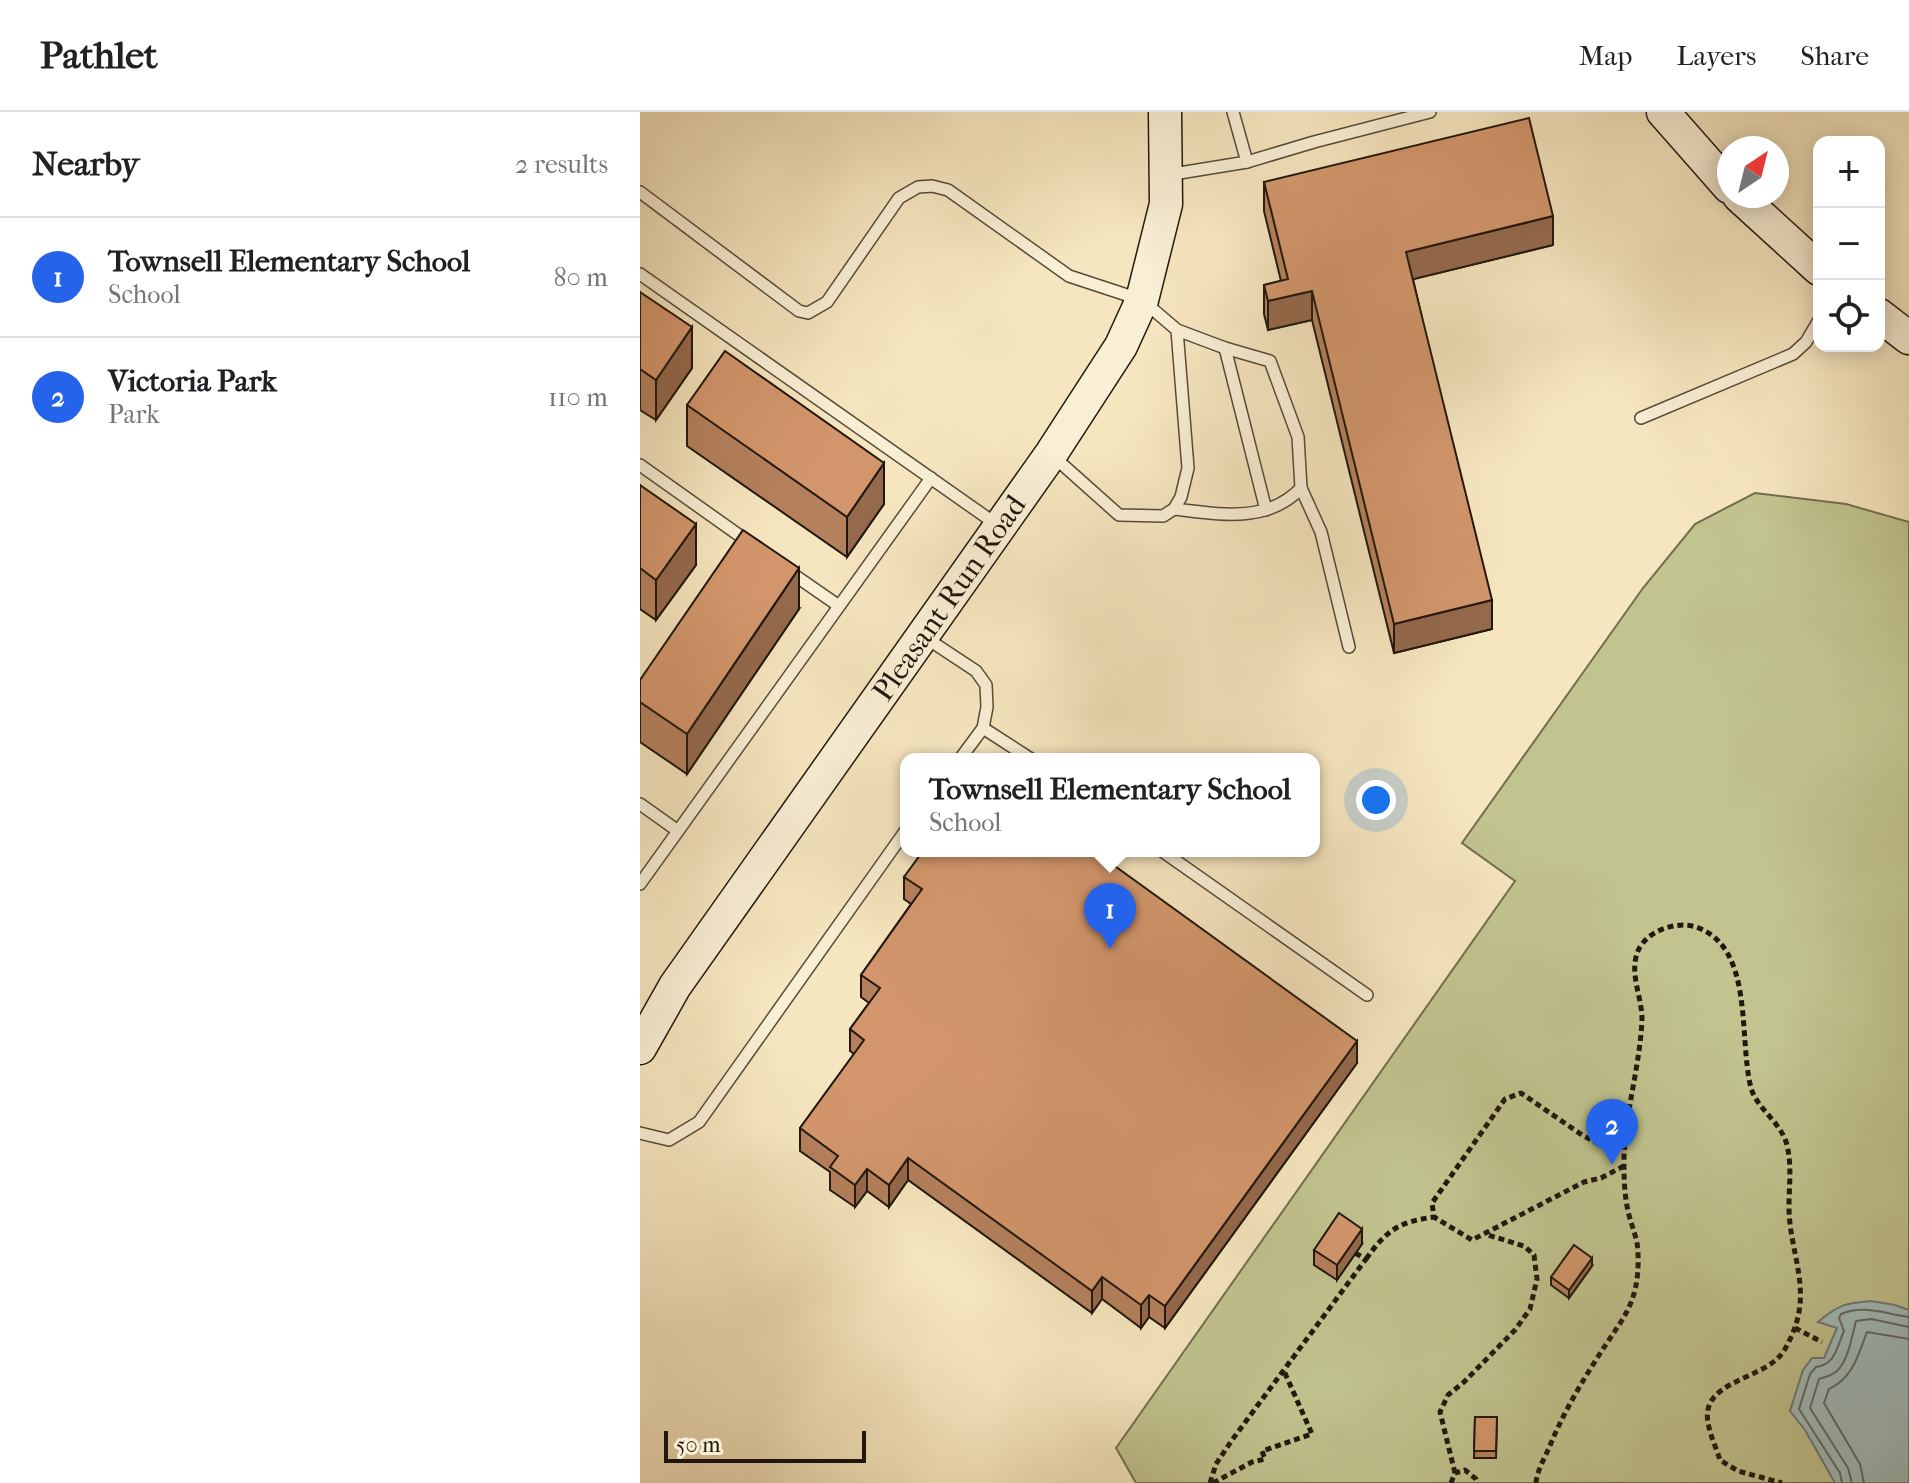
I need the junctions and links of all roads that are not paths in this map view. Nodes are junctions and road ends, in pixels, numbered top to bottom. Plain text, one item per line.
1 (1165, 112) edge
2 (1233, 112) edge
3 (1430, 112) edge
4 (1663, 112) edge
5 (1247, 162) junction
6 (1717, 173) edge
7 (1166, 175) junction
8 (640, 192) edge
9 (1752, 208) edge
10 (1813, 264) edge
11 (640, 274) edge
12 (1142, 300) junction
13 (1885, 320) edge
14 (1177, 330) junction
15 (1813, 330) edge
16 (1909, 338) edge
17 (1225, 348) junction
18 (1641, 418) dead end
19 (1051, 454) junction
20 (640, 465) edge
21 (931, 478) junction
22 (1301, 488) junction
23 (1174, 509) junction
24 (1266, 510) junction
25 (999, 526) junction
26 (764, 553) edge
27 (777, 562) edge
28 (839, 606) junction
29 (922, 635) junction
30 (1349, 647) dead end
31 (983, 728) junction
32 (964, 753) edge
33 (1022, 753) edge
34 (640, 804) edge
35 (678, 831) junction
36 (900, 838) edge
37 (1171, 857) edge
38 (640, 884) edge
39 (1367, 995) dead end
40 (640, 1048) edge
41 (640, 1133) edge

1 - 7 street, Pleasant Run Road
2 - 5 lane
3 - 5 lane
4 - 6 street
5 - 7 lane
7 - 12 street, Pleasant Run Road
8 - 12 lane
9 - 10 street
11 - 21 lane
12 - 14 lane
12 - 19 street, Pleasant Run Road
13 - 16 street
14 - 17 lane
14 - 23 lane
15 - 18 lane
17 - 22 lane
17 - 24 lane
19 - 23 lane
19 - 25 street, Pleasant Run Road
20 - 26 lane
21 - 25 lane
21 - 28 lane
22 - 24 lane
22 - 30 lane
23 - 24 lane
25 - 29 street, Pleasant Run Road
27 - 28 lane
28 - 35 lane
29 - 31 lane
29 - 40 street, Pleasant Run Road
31 - 32 lane
31 - 33 lane
34 - 35 lane
35 - 38 lane
36 - 41 lane
37 - 39 lane

